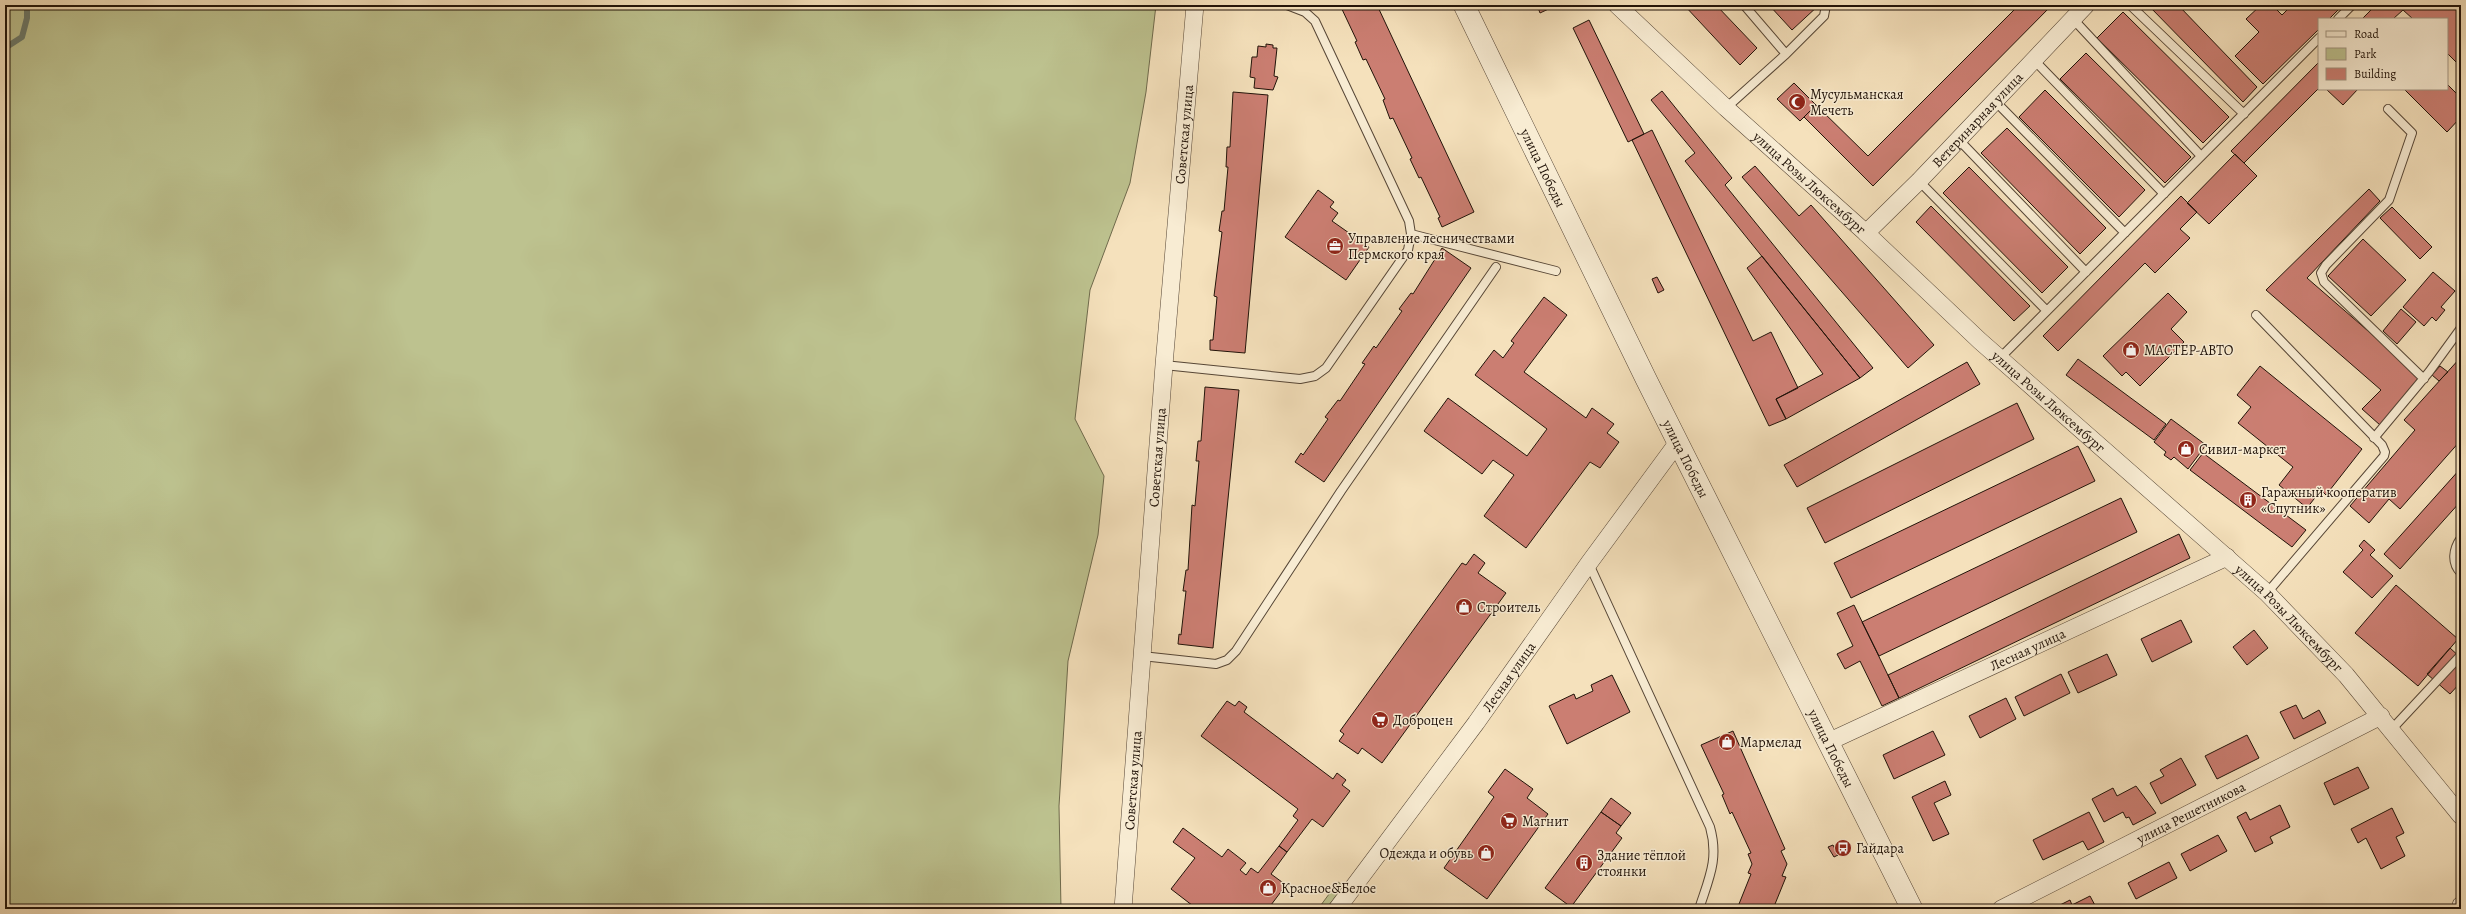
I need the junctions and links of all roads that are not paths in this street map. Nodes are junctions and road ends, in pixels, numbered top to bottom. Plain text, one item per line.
1 (1195, 5) edge
2 (1287, 5) edge
3 (1464, 5) edge
4 (1617, 5) edge
5 (1744, 5) edge
6 (1826, 5) edge
7 (2086, 5) edge
8 (2130, 5) edge
9 (2352, 5) edge
10 (2339, 18) edge
11 (2074, 20) junction
12 (2318, 39) edge
13 (1786, 54) junction
14 (2034, 60) junction
15 (1995, 101) junction
16 (1726, 108) junction
17 (2388, 109) dead end
18 (2244, 114) junction
19 (1958, 139) junction
20 (2202, 156) junction
21 (1919, 181) junction
22 (2164, 194) junction
23 (1866, 233) junction
24 (2124, 233) junction
25 (1411, 234) junction
26 (1496, 267) dead end
27 (1556, 271) dead end
28 (2086, 272) junction
29 (2047, 311) junction
30 (2256, 315) dead end
31 (2461, 328) edge
32 (2000, 358) junction
33 (1164, 365) junction
34 (2424, 379) junction
35 (2374, 438) junction
36 (1678, 442) junction
37 (2461, 538) edge
38 (2227, 557) junction
39 (1588, 563) junction
40 (2461, 573) edge
41 (2267, 593) junction
42 (2461, 654) edge
43 (1142, 656) junction
44 (2381, 716) junction
45 (2392, 729) junction
46 (1828, 742) junction
47 (2461, 816) edge
48 (2461, 905) edge
49 (1123, 909) edge
50 (1337, 909) edge
51 (1699, 909) edge
52 (1912, 909) edge
53 (2001, 909) edge
54 (2460, 909) edge

1 - 33 street, Советская улица
2 - 25 lane
3 - 36 street, улица Победы
4 - 16 street, улица Розы Люксембург
5 - 13 lane
6 - 13 lane
7 - 11 street, Ветеринарная улица
8 - 18 lane
9 - 10 lane
11 - 14 street, Ветеринарная улица
11 - 20 lane
12 - 18 lane
13 - 16 lane
14 - 15 street, Ветеринарная улица
14 - 22 lane
15 - 19 street, Ветеринарная улица
15 - 24 lane
16 - 23 street, улица Розы Люксембург
17 - 34 lane
18 - 20 lane
19 - 21 street, Ветеринарная улица
19 - 28 lane
20 - 22 lane
21 - 23 street, Ветеринарная улица
21 - 29 lane
22 - 24 lane
23 - 32 street, улица Розы Люксембург
24 - 28 lane
25 - 27 lane
25 - 33 lane
26 - 43 lane
28 - 29 lane
29 - 32 lane
30 - 35 lane
31 - 34 lane
32 - 38 street, улица Розы Люксембург
33 - 43 street, Советская улица
34 - 35 lane
35 - 41 lane
36 - 39 street, Лесная улица
36 - 46 street, улица Победы
37 - 40 lane
38 - 41 street, улица Розы Люксембург
38 - 46 street, Лесная улица
39 - 50 street, Лесная улица
39 - 51 lane
41 - 44 street, улица Розы Люксембург
42 - 45 lane
43 - 49 street, Советская улица
44 - 45 street, улица Розы Люксембург
44 - 53 street, улица Решетникова
45 - 47 street, улица Розы Люксембург
46 - 52 street, улица Победы
48 - 54 street

